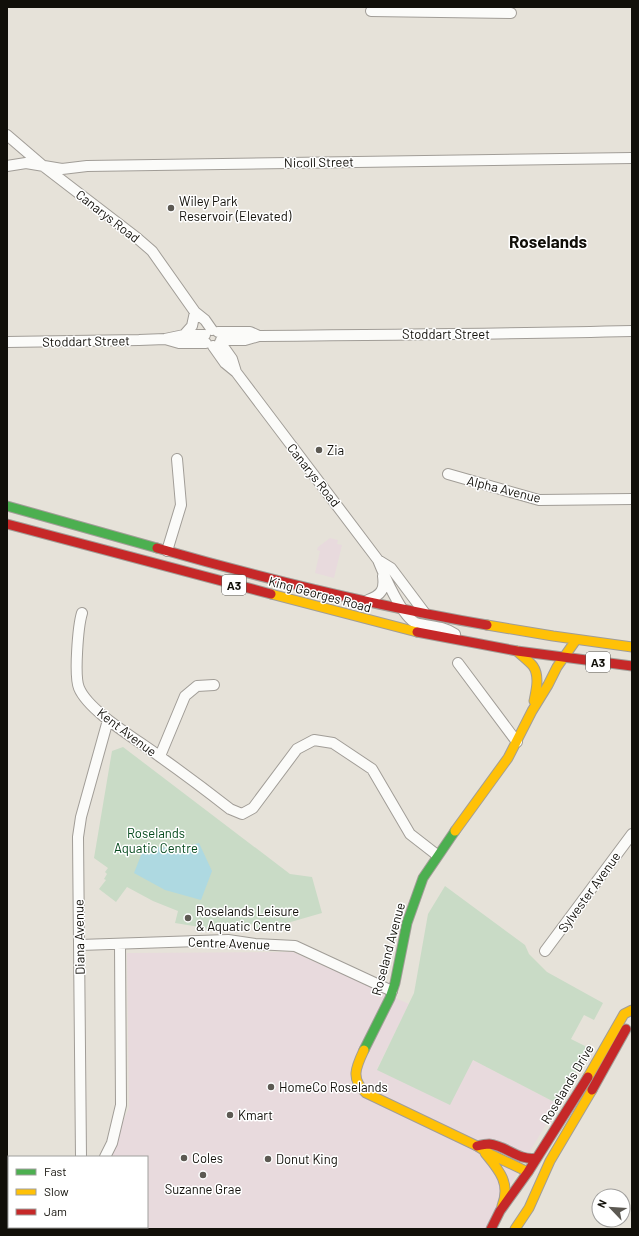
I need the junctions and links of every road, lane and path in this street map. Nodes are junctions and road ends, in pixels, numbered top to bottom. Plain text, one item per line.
1 (435, 9) edge
2 (371, 11) dead end
3 (511, 13) dead end
4 (7, 135) edge
5 (632, 158) edge
6 (42, 165) junction
7 (7, 166) edge
8 (195, 312) junction
9 (632, 331) edge
10 (184, 335) junction
11 (259, 336) junction
12 (213, 338) junction
13 (165, 339) junction
14 (245, 340) junction
15 (7, 342) edge
16 (230, 354) junction
17 (236, 372) junction
18 (177, 459) dead end
19 (448, 474) dead end
20 (632, 499) edge
21 (7, 506) edge
22 (7, 524) edge
23 (167, 551) junction
24 (378, 560) junction
25 (383, 573) junction
26 (364, 601) junction
27 (402, 608) junction
28 (424, 612) junction
29 (82, 613) dead end
30 (576, 640) junction
31 (463, 642) junction
32 (632, 647) edge
33 (517, 651) junction
34 (563, 657) junction
35 (458, 663) dead end
36 (632, 666) edge
37 (214, 685) dead end
38 (532, 711) junction
39 (108, 720) junction
40 (517, 742) junction
41 (160, 756) junction
42 (632, 834) edge
43 (437, 855) junction
44 (120, 944) junction
45 (80, 945) junction
46 (545, 951) dead end
47 (392, 991) junction
48 (631, 1011) edge
49 (477, 1146) junction
50 (81, 1156) edge
51 (106, 1156) edge
52 (537, 1158) junction
53 (522, 1159) junction
54 (550, 1161) junction
55 (528, 1172) junction
56 (500, 1211) junction
57 (516, 1227) edge
58 (490, 1229) edge

1 - 2 street
1 - 3 street
4 - 6 street, Canarys Road
5 - 6 street, Nicoll Street
6 - 7 street, Nicoll Street
6 - 8 street, Canarys Road
8 - 10 street
8 - 12 street, Canarys Road
9 - 11 street, Stoddart Street
10 - 12 street, Stoddart Street
10 - 13 street, Stoddart Street
11 - 12 street, Stoddart Street
11 - 14 street, Stoddart Street
12 - 13 street, Stoddart Street
12 - 14 street, Stoddart Street
12 - 16 street, Canarys Road
12 - 17 street, Canarys Road
13 - 15 street, Stoddart Street
14 - 16 street, Stoddart Street
16 - 17 street, Canarys Road
17 - 24 street, Canarys Road
18 - 23 street
19 - 20 street, Alpha Avenue
21 - 23 main road, King Georges Road / A3
22 - 31 main road, King Georges Road / A3
23 - 26 main road, King Georges Road / A3
24 - 25 street, Canarys Road
24 - 28 street, Canarys Road
25 - 26 street
25 - 27 street, Canarys Road
26 - 27 main road, King Georges Road / A3
27 - 28 main road, King Georges Road / A3
27 - 31 street, Canarys Road
28 - 30 main road, King Georges Road / A3
29 - 39 street, Kent Avenue
30 - 32 main road, King Georges Road / A3
30 - 34 main road, Roseland Avenue
31 - 33 main road, King Georges Road / A3
33 - 34 main road, King Georges Road / A3
33 - 38 main road, Roseland Avenue
34 - 36 main road, King Georges Road / A3
34 - 38 main road, Roseland Avenue
35 - 40 street
37 - 41 street
38 - 40 main road, Roseland Avenue
39 - 41 street, Kent Avenue
39 - 45 street, Diana Avenue
40 - 43 main road, Roseland Avenue
41 - 43 street, Kent Avenue
42 - 46 street, Sylvester Avenue
43 - 47 main road, Roseland Avenue
44 - 45 street, Centre Avenue
44 - 47 street, Centre Avenue
44 - 51 street
45 - 50 street, Diana Avenue
47 - 49 main road, Roseland Avenue
48 - 52 main road, Roselands Drive
48 - 54 main road, Roselands Drive
49 - 53 main road, Roseland Avenue
49 - 55 main road, Roseland Avenue
49 - 56 main road
52 - 53 main road
52 - 55 main road, Roselands Drive
53 - 55 main road, Roselands Drive
54 - 55 main road, Roselands Drive
54 - 57 main road, Roselands Drive
55 - 56 main road, Roselands Drive
55 - 57 main road, Roselands Drive
56 - 58 main road, Roselands Drive

